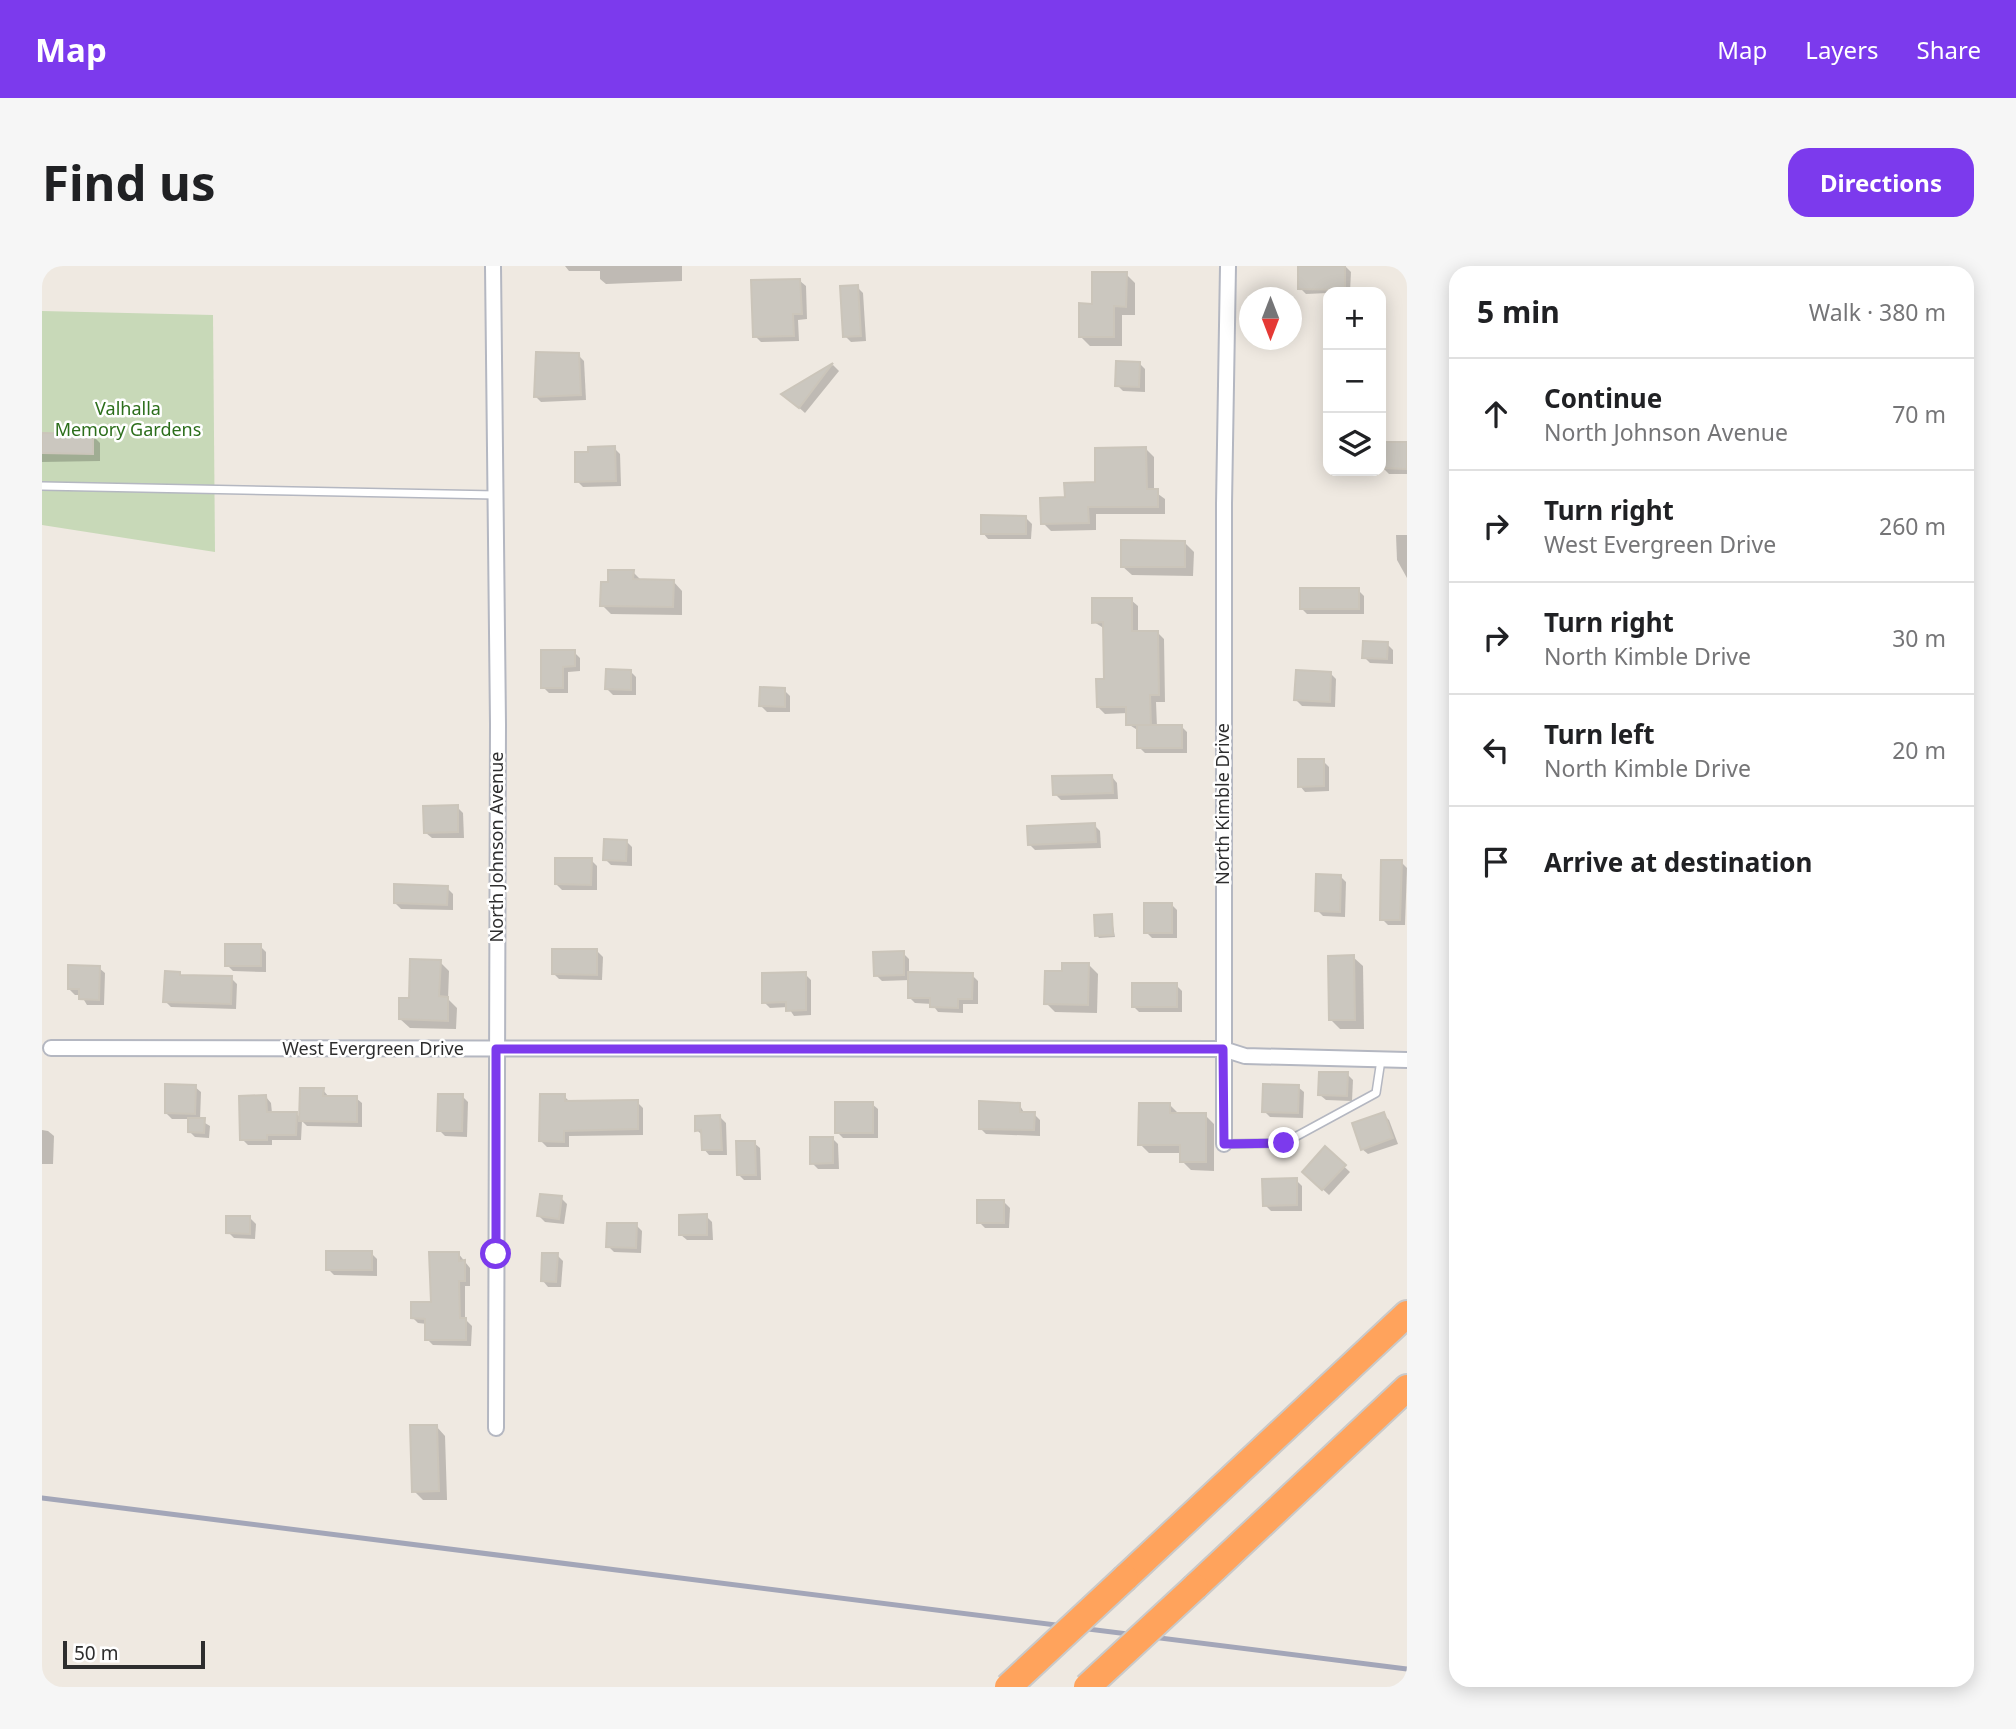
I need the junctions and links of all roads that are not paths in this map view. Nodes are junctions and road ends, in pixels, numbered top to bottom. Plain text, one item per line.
1 (493, 266) edge
2 (1228, 266) edge
3 (42, 486) edge
4 (496, 495) junction
5 (51, 1048) dead end
6 (496, 1049) junction
7 (1223, 1049) junction
8 (1381, 1060) junction
9 (1407, 1060) edge
10 (1224, 1144) joint
11 (1407, 1314) edge
12 (1407, 1388) edge
13 (496, 1428) dead end
14 (1007, 1687) edge
15 (1087, 1687) edge

1 - 4 street, North Johnson Avenue
2 - 7 street, North Kimble Drive
3 - 4 lane
4 - 6 street, North Johnson Avenue
5 - 6 street, West Evergreen Drive
6 - 7 street, West Evergreen Drive
6 - 13 street, North Johnson Avenue
7 - 8 street, West Evergreen Drive
7 - 10 street, North Kimble Drive
8 - 9 street, West Evergreen Drive
8 - 10 lane, North Kimble Drive
11 - 14 highway, bridge
12 - 15 highway, bridge

